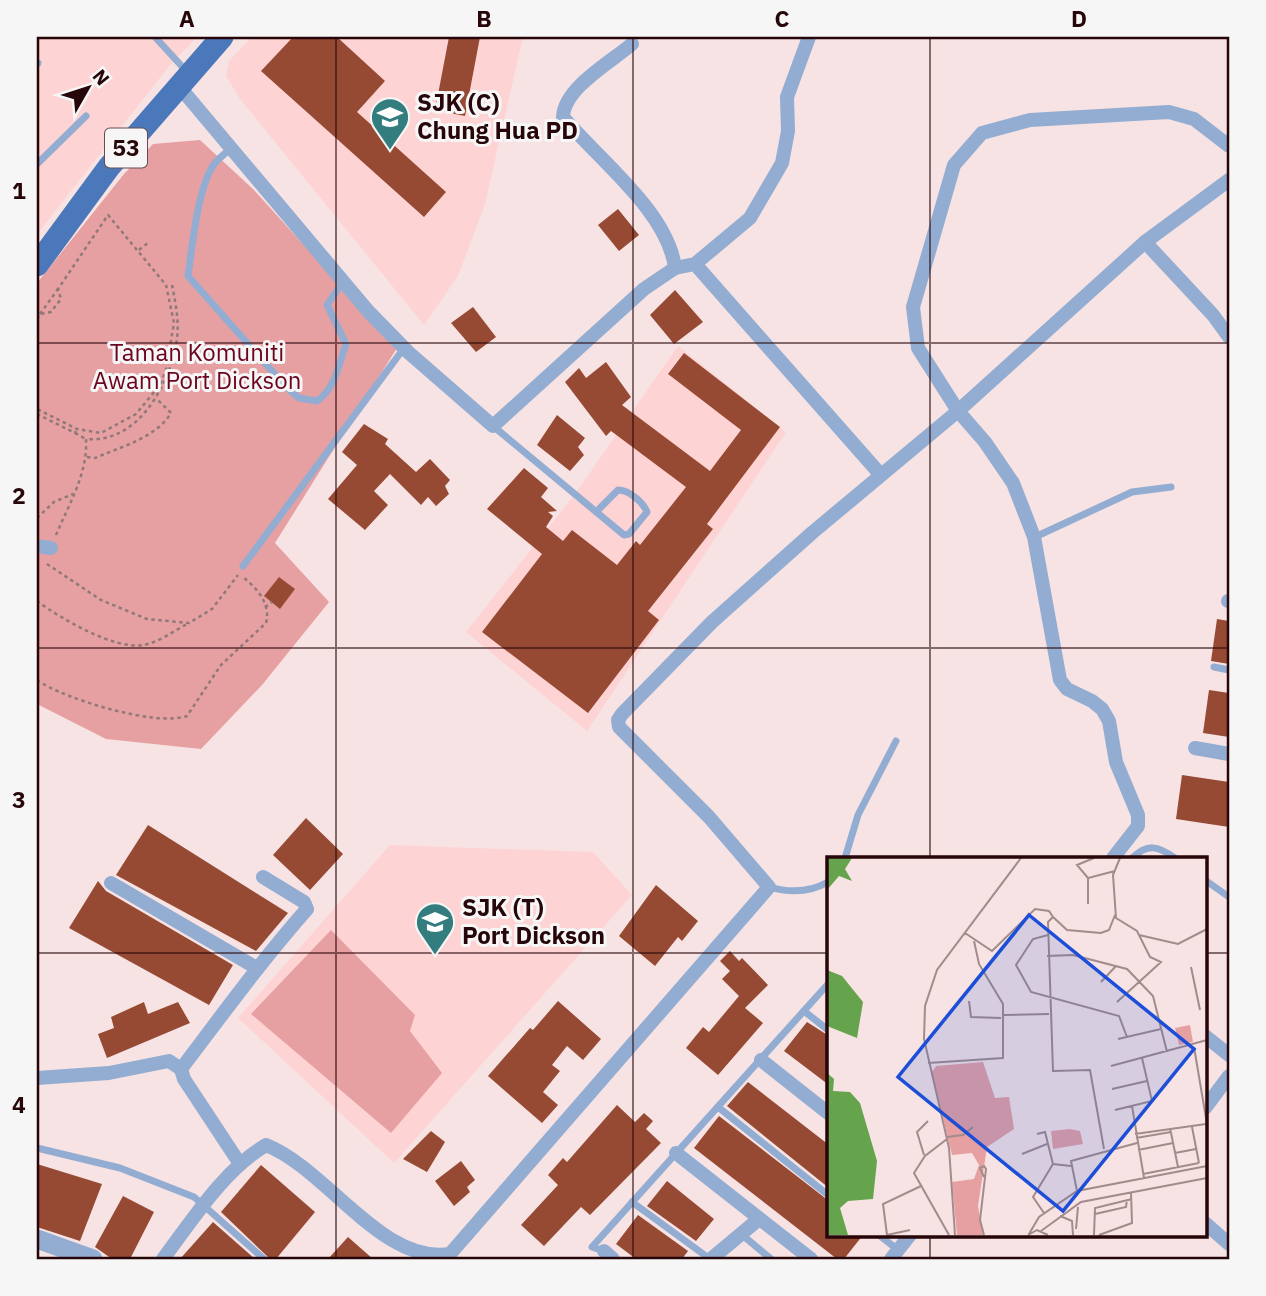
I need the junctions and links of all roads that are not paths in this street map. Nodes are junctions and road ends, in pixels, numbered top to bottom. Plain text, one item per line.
1 (155, 37) edge
2 (222, 37) edge
3 (809, 37) edge
4 (632, 44) dead end
5 (183, 79) junction
6 (86, 116) dead end
7 (1229, 146) edge
8 (231, 149) junction
9 (37, 164) edge
10 (1229, 180) edge
11 (1145, 242) junction
12 (695, 264) junction
13 (37, 265) edge
14 (675, 268) junction
15 (343, 282) junction
16 (1229, 337) edge
17 (404, 348) junction
18 (958, 411) junction
19 (493, 426) junction
20 (880, 474) junction
21 (1171, 486) dead end
22 (596, 512) junction
23 (1034, 537) junction
24 (243, 566) dead end
25 (1214, 667) dead end
26 (1229, 670) edge
27 (897, 741) dead end
28 (1195, 748) dead end
29 (1229, 754) edge
30 (846, 857) edge
31 (1115, 857) edge
32 (1134, 857) edge
33 (1172, 857) edge
34 (263, 877) dead end
35 (1206, 881) edge
36 (111, 883) dead end
37 (827, 883) edge
38 (769, 887) junction
39 (1229, 897) edge
40 (255, 968) junction
41 (827, 985) edge
42 (804, 1012) junction
43 (827, 1029) edge
44 (1206, 1037) edge
45 (1229, 1055) edge
46 (761, 1060) junction
47 (181, 1069) junction
48 (1229, 1076) edge
49 (37, 1078) edge
50 (718, 1107) junction
51 (1206, 1107) edge
52 (827, 1112) edge
53 (37, 1148) edge
54 (676, 1153) junction
55 (240, 1164) junction
56 (827, 1194) edge
57 (632, 1202) junction
58 (203, 1206) junction
59 (760, 1219) junction
60 (1206, 1224) edge
61 (741, 1234) junction
62 (880, 1236) edge
63 (909, 1236) edge
64 (37, 1239) edge
65 (1229, 1244) edge
66 (608, 1255) edge
67 (895, 1255) edge
68 (453, 1257) edge
69 (433, 1258) edge
70 (93, 1259) edge
71 (163, 1259) edge
72 (264, 1259) edge
73 (710, 1259) edge
74 (771, 1259) edge
75 (811, 1259) edge

1 - 5 lane
2 - 5 main road, 53
3 - 12 street
4 - 14 street
5 - 8 street
5 - 13 main road, 53
6 - 9 lane
7 - 18 street
8 - 15 street
8 - 15 lane
10 - 11 street
11 - 16 street
11 - 18 street
12 - 14 street
12 - 20 street
14 - 19 street
15 - 17 street
17 - 19 street
17 - 24 lane
18 - 20 street
18 - 23 street
19 - 22 lane
20 - 38 street
21 - 23 lane
22 - 22 lane
23 - 31 street
25 - 26 lane
27 - 30 lane
28 - 29 street
32 - 33 lane
34 - 40 street
35 - 39 lane
36 - 40 street
37 - 38 lane
38 - 68 street
40 - 47 street
41 - 42 lane
42 - 43 lane
42 - 46 lane
44 - 45 street
46 - 50 lane
46 - 52 street
47 - 49 street
47 - 55 street
48 - 51 street
50 - 54 lane
50 - 56 lane
53 - 58 lane
54 - 57 lane
54 - 59 street
55 - 58 street
55 - 69 street
57 - 66 lane
57 - 73 lane
58 - 71 street
58 - 72 lane
59 - 61 street
59 - 75 street
60 - 65 street
61 - 73 street
61 - 74 lane
62 - 67 lane
63 - 67 street
64 - 70 street
68 - 69 street

